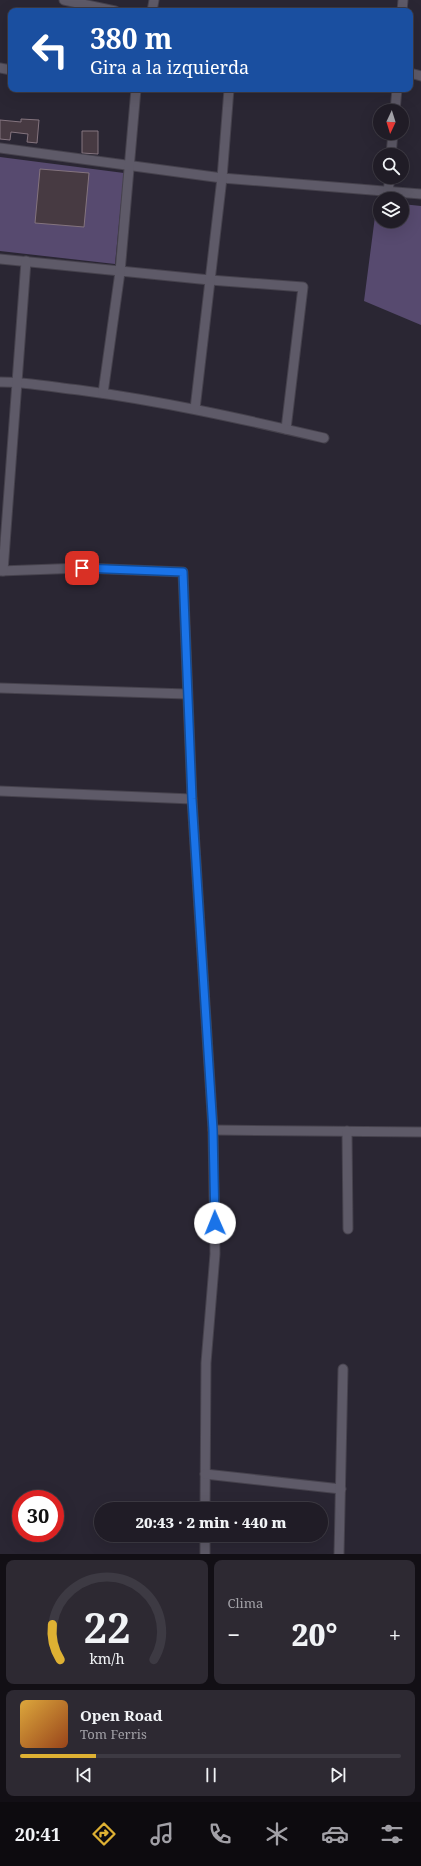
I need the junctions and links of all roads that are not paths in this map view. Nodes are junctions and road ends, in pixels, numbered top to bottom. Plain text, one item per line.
1 (64, 0) edge
2 (101, 8) edge
3 (136, 92) edge
4 (229, 92) edge
5 (397, 92) edge
6 (396, 104) edge
7 (0, 148) edge
8 (130, 167) junction
9 (222, 178) junction
10 (389, 184) edge
11 (388, 191) junction
12 (421, 194) edge
13 (0, 259) edge
14 (26, 261) junction
15 (120, 272) junction
16 (210, 280) junction
17 (0, 382) edge
18 (17, 382) junction
19 (103, 393) junction
20 (195, 409) junction
21 (286, 430) junction
22 (324, 438) dead end
23 (2, 571) edge
24 (0, 688) edge
25 (187, 694) junction
26 (0, 791) edge
27 (192, 799) junction
28 (213, 1130) junction
29 (346, 1131) junction
30 (421, 1132) edge
31 (348, 1229) dead end
32 (342, 1369) dead end
33 (205, 1474) junction
34 (341, 1489) junction
35 (205, 1502) edge
36 (205, 1542) edge
37 (205, 1554) edge
38 (339, 1554) edge

1 - 2 street
3 - 8 street
4 - 9 street
5 - 6 street
7 - 8 street
8 - 9 street
8 - 15 street
9 - 11 street
9 - 16 street
10 - 11 street
11 - 12 street
13 - 14 street
14 - 15 street
14 - 18 street
15 - 16 street
15 - 19 street
16 - 20 street
16 - 21 street
17 - 18 street
18 - 19 street
18 - 23 street
19 - 20 street
20 - 21 street
21 - 22 street
23 - 25 street
24 - 25 street
25 - 27 street
26 - 27 street
27 - 28 street
28 - 29 street
28 - 33 street
29 - 30 street
29 - 31 street
32 - 34 street
33 - 34 street
33 - 35 street
34 - 38 street
36 - 37 street

